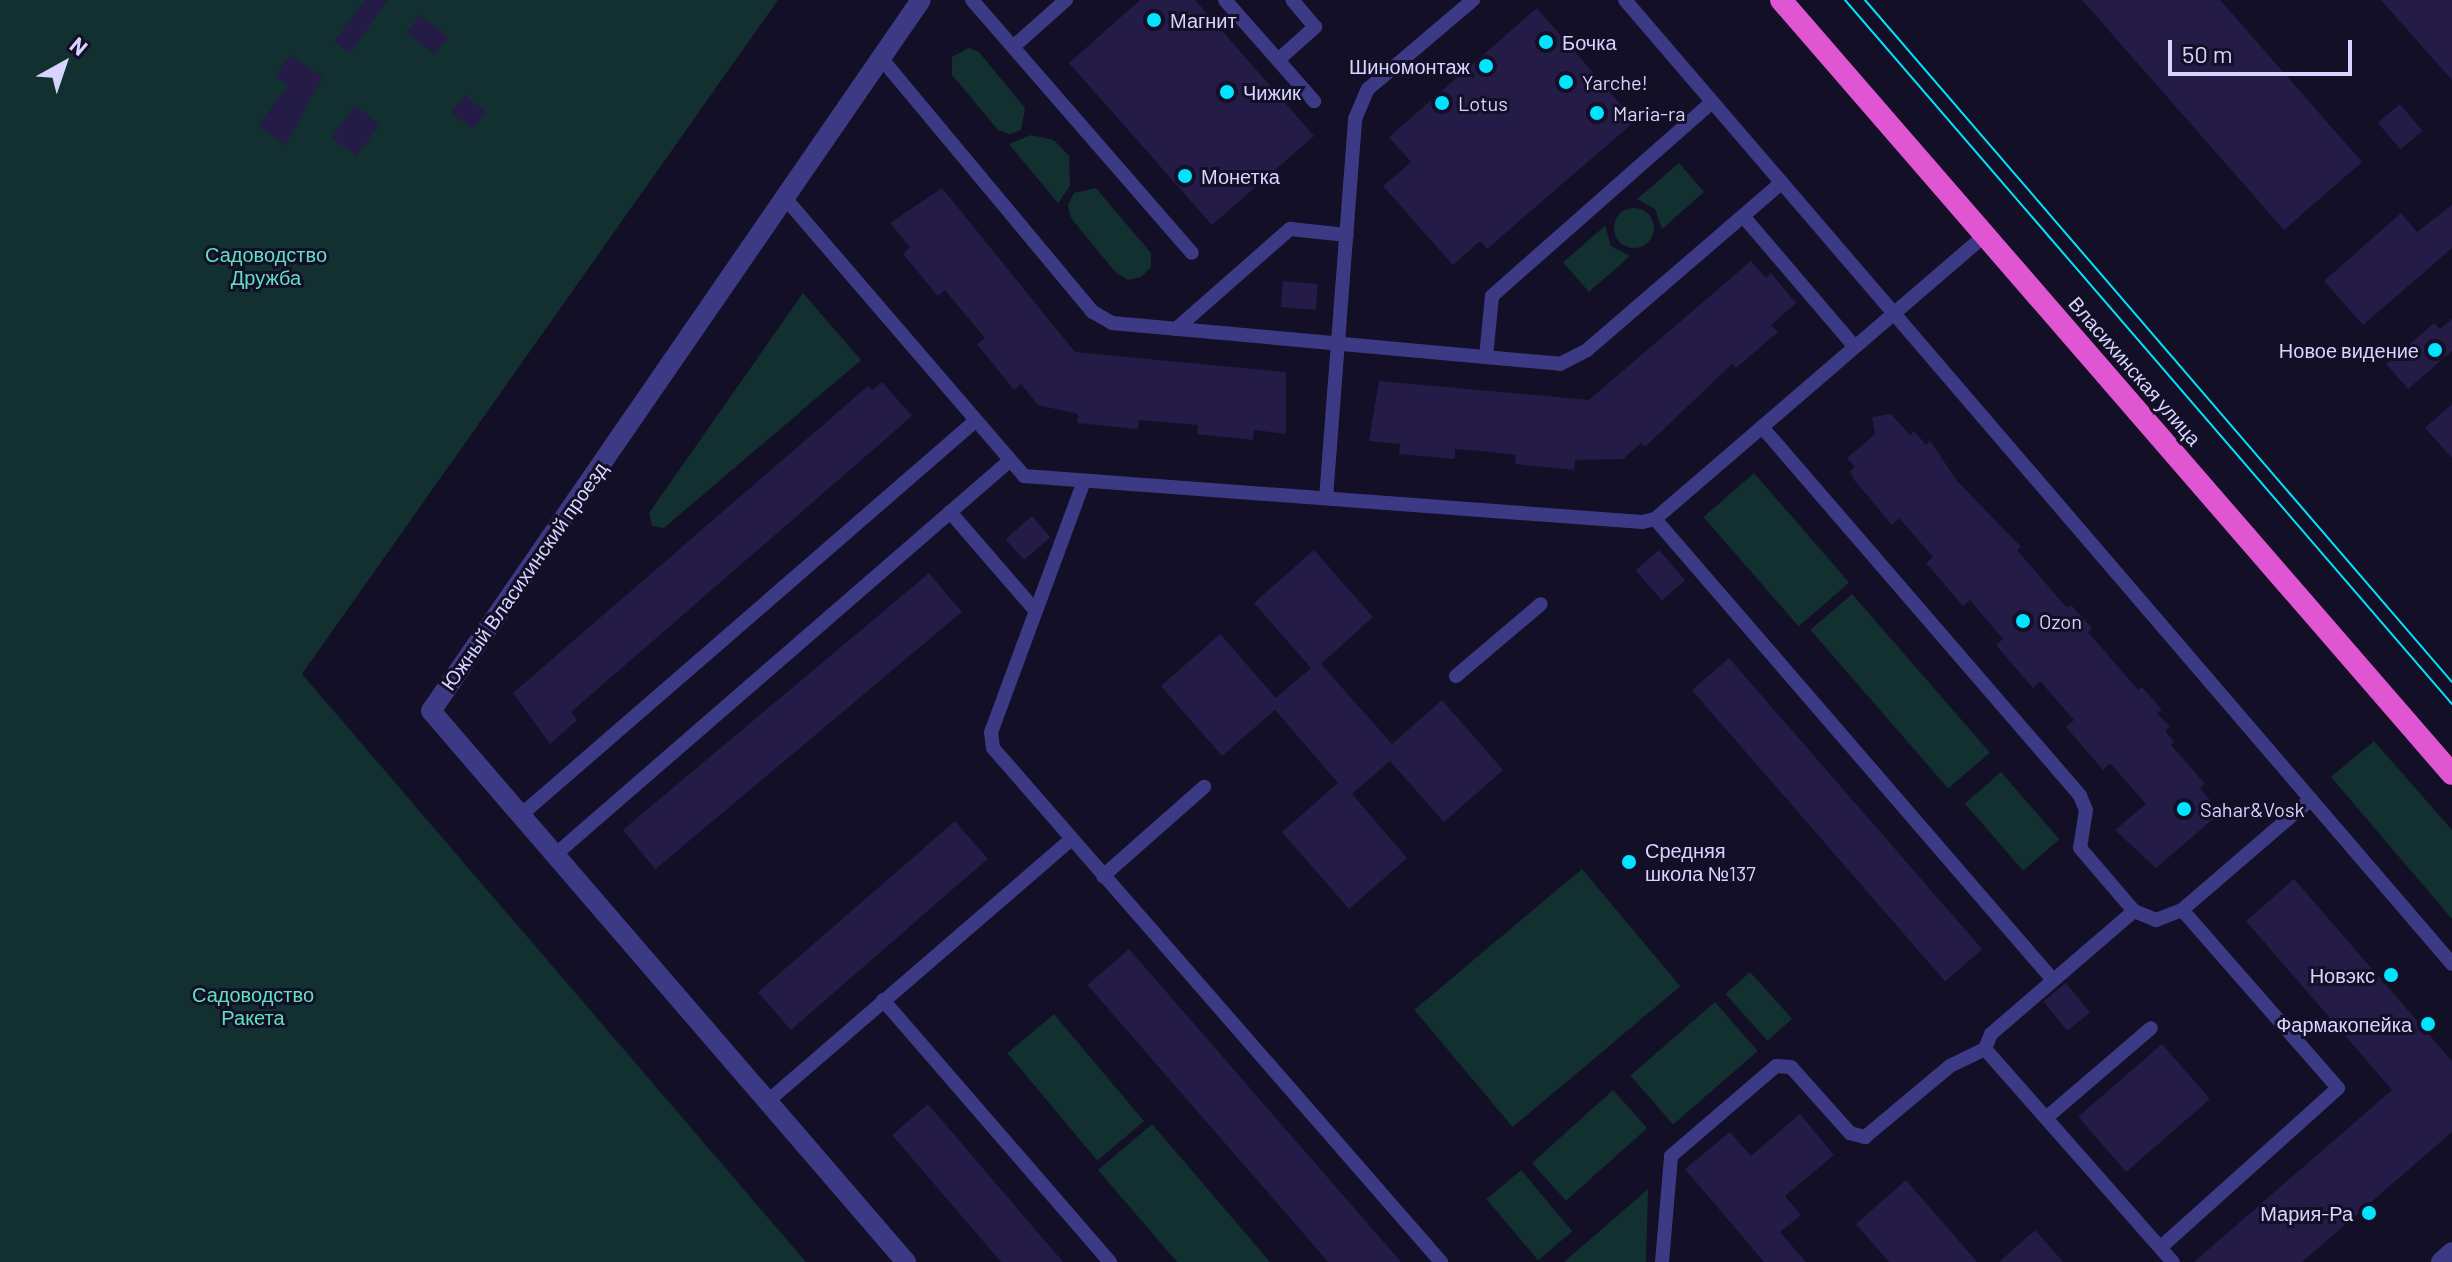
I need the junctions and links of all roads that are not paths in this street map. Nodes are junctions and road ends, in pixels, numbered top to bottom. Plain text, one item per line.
1 (921, 0) edge
2 (972, 0) edge
3 (1066, 0) edge
4 (1225, 0) edge
5 (1292, 0) edge
6 (1473, 0) edge
7 (1625, 0) edge
8 (1781, 0) edge
9 (1013, 47) junction
10 (881, 58) junction
11 (1278, 60) junction
12 (1314, 101) dead end
13 (1712, 102) junction
14 (1782, 182) junction
15 (785, 198) junction
16 (1743, 216) junction
17 (1986, 234) junction
18 (1347, 235) junction
19 (1192, 253) dead end
20 (1894, 314) junction
21 (1176, 329) junction
22 (1340, 344) junction
23 (1855, 347) junction
24 (1486, 357) junction
25 (974, 422) junction
26 (1762, 427) junction
27 (1008, 462) junction
28 (1084, 481) junction
29 (1326, 498) junction
30 (950, 512) junction
31 (1655, 519) junction
32 (1541, 604) dead end
33 (1035, 610) junction
34 (1456, 676) dead end
35 (2452, 774) edge
36 (1204, 787) dead end
37 (2311, 799) junction
38 (522, 814) junction
39 (1071, 839) junction
40 (556, 854) junction
41 (1103, 876) junction
42 (2182, 910) junction
43 (2134, 911) junction
44 (2452, 964) edge
45 (2053, 980) junction
46 (883, 1000) junction
47 (2151, 1028) dead end
48 (1985, 1049) junction
49 (768, 1101) junction
50 (2046, 1118) junction
51 (2161, 1247) junction
52 (2452, 1252) edge
53 (906, 1262) edge
54 (1110, 1262) edge
55 (1441, 1262) edge
56 (1662, 1262) edge
57 (2173, 1262) edge
58 (2441, 1262) edge

1 - 10 street, Южный Власихинский проезд
2 - 9 lane
3 - 9 lane
4 - 11 lane
5 - 11 lane
6 - 18 lane
7 - 13 lane
8 - 17 highway, Власихинская улица
9 - 19 lane
10 - 15 street, Южный Власихинский проезд
10 - 21 lane
11 - 12 lane
13 - 14 lane
13 - 24 lane
14 - 16 lane
14 - 20 lane
15 - 25 lane
15 - 38 street, Южный Власихинский проезд
16 - 23 lane
16 - 24 lane
17 - 20 lane
17 - 35 highway, Власихинская улица
18 - 21 lane
18 - 22 lane
20 - 23 lane
20 - 37 lane
21 - 22 lane
22 - 24 lane
22 - 29 lane
23 - 26 lane
25 - 27 lane
25 - 38 lane
26 - 31 lane
26 - 43 lane
27 - 28 lane
27 - 30 lane
28 - 29 lane
28 - 33 lane
29 - 31 lane
30 - 33 lane
30 - 40 lane
31 - 45 lane
32 - 34 lane
33 - 39 lane
36 - 41 lane
37 - 42 lane
37 - 44 lane
38 - 40 street, Южный Власихинский проезд
39 - 41 lane
39 - 46 lane
40 - 49 street, Южный Власихинский проезд
41 - 55 lane
42 - 43 lane
42 - 51 lane
43 - 45 lane
45 - 48 lane
46 - 49 lane
46 - 54 lane
47 - 50 lane
48 - 50 lane
48 - 56 lane
49 - 53 street, Южный Власихинский проезд
50 - 51 lane
51 - 57 lane
52 - 58 street

